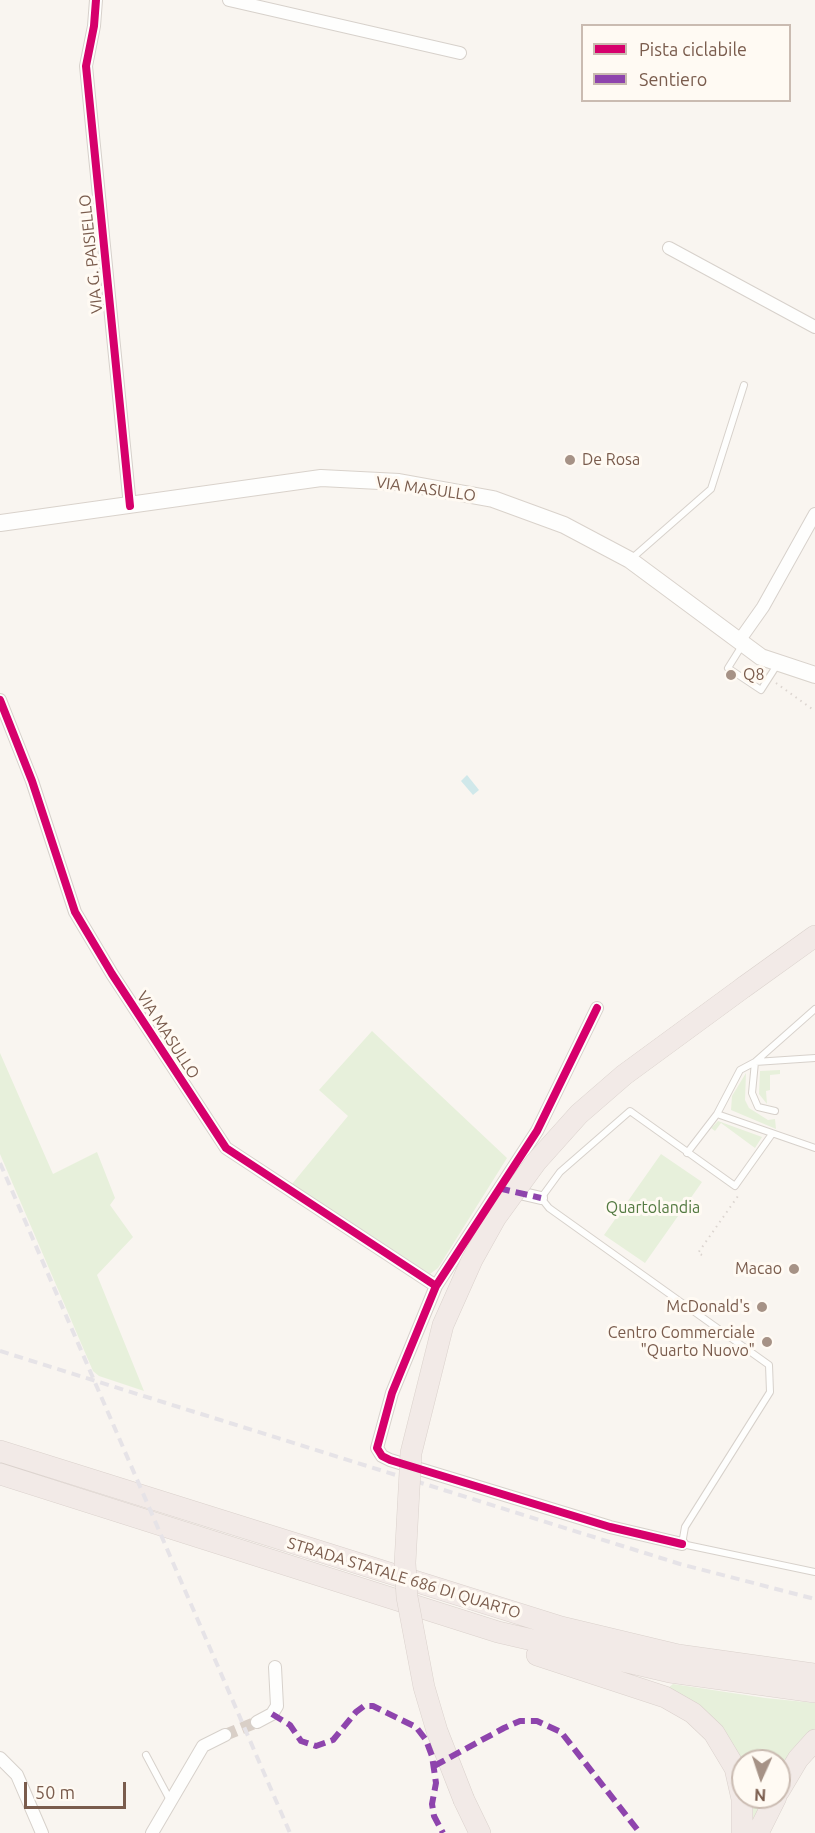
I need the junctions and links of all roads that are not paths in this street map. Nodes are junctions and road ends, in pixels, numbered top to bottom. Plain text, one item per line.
1 (96, 0) edge
2 (229, 0) edge
3 (460, 53) dead end
4 (669, 248) dead end
5 (815, 327) edge
6 (744, 385) dead end
7 (130, 506) junction
8 (815, 514) edge
9 (0, 524) edge
10 (630, 560) junction
11 (741, 642) junction
12 (779, 663) junction
13 (813, 671) edge
14 (0, 700) edge
15 (815, 936) edge
16 (597, 1008) dead end
17 (815, 1009) edge
18 (815, 1058) edge
19 (754, 1062) junction
20 (775, 1111) dead end
21 (717, 1114) junction
22 (772, 1134) junction
23 (815, 1148) edge
24 (687, 1153) junction
25 (498, 1188) junction
26 (541, 1198) junction
27 (436, 1286) junction
28 (0, 1451) edge
29 (0, 1474) edge
30 (682, 1544) junction
31 (815, 1572) edge
32 (498, 1632) junction
33 (275, 1667) dead end
34 (815, 1674) edge
35 (815, 1692) edge
36 (257, 1722) tunnel mouth
37 (225, 1735) tunnel mouth
38 (815, 1740) edge
39 (146, 1755) dead end
40 (0, 1758) edge
41 (791, 1771) edge
42 (171, 1801) junction
43 (770, 1809) edge
44 (42, 1833) edge
45 (152, 1833) edge
46 (480, 1833) edge
47 (742, 1833) edge
48 (758, 1833) edge

1 - 7 street, VIA G. PAISIELLO
2 - 3 street
4 - 5 street
6 - 10 lane
7 - 9 main road, VIA MASULLO
7 - 10 main road, VIA MASULLO
8 - 11 street
10 - 11 main road, VIA MASULLO
11 - 12 main road, VIA MASULLO
11 - 12 lane
12 - 13 main road, VIA MASULLO
14 - 27 street, VIA MASULLO
15 - 46 highway, bridge
16 - 25 street
17 - 19 lane
18 - 19 lane
19 - 20 lane
19 - 21 lane
21 - 22 lane
21 - 24 lane
22 - 23 lane
22 - 24 lane
24 - 26 lane
25 - 26 street
25 - 27 street
26 - 30 lane
27 - 30 street
28 - 34 highway, STRADA STATALE 686 DI QUARTO
29 - 32 highway, STRADA STATALE 686 DI QUARTO
30 - 31 lane
32 - 35 highway, STRADA STATALE 686 DI QUARTO
32 - 47 highway
33 - 36 street
37 - 42 street
38 - 41 highway
39 - 42 lane
40 - 44 street
42 - 45 street
43 - 48 highway

